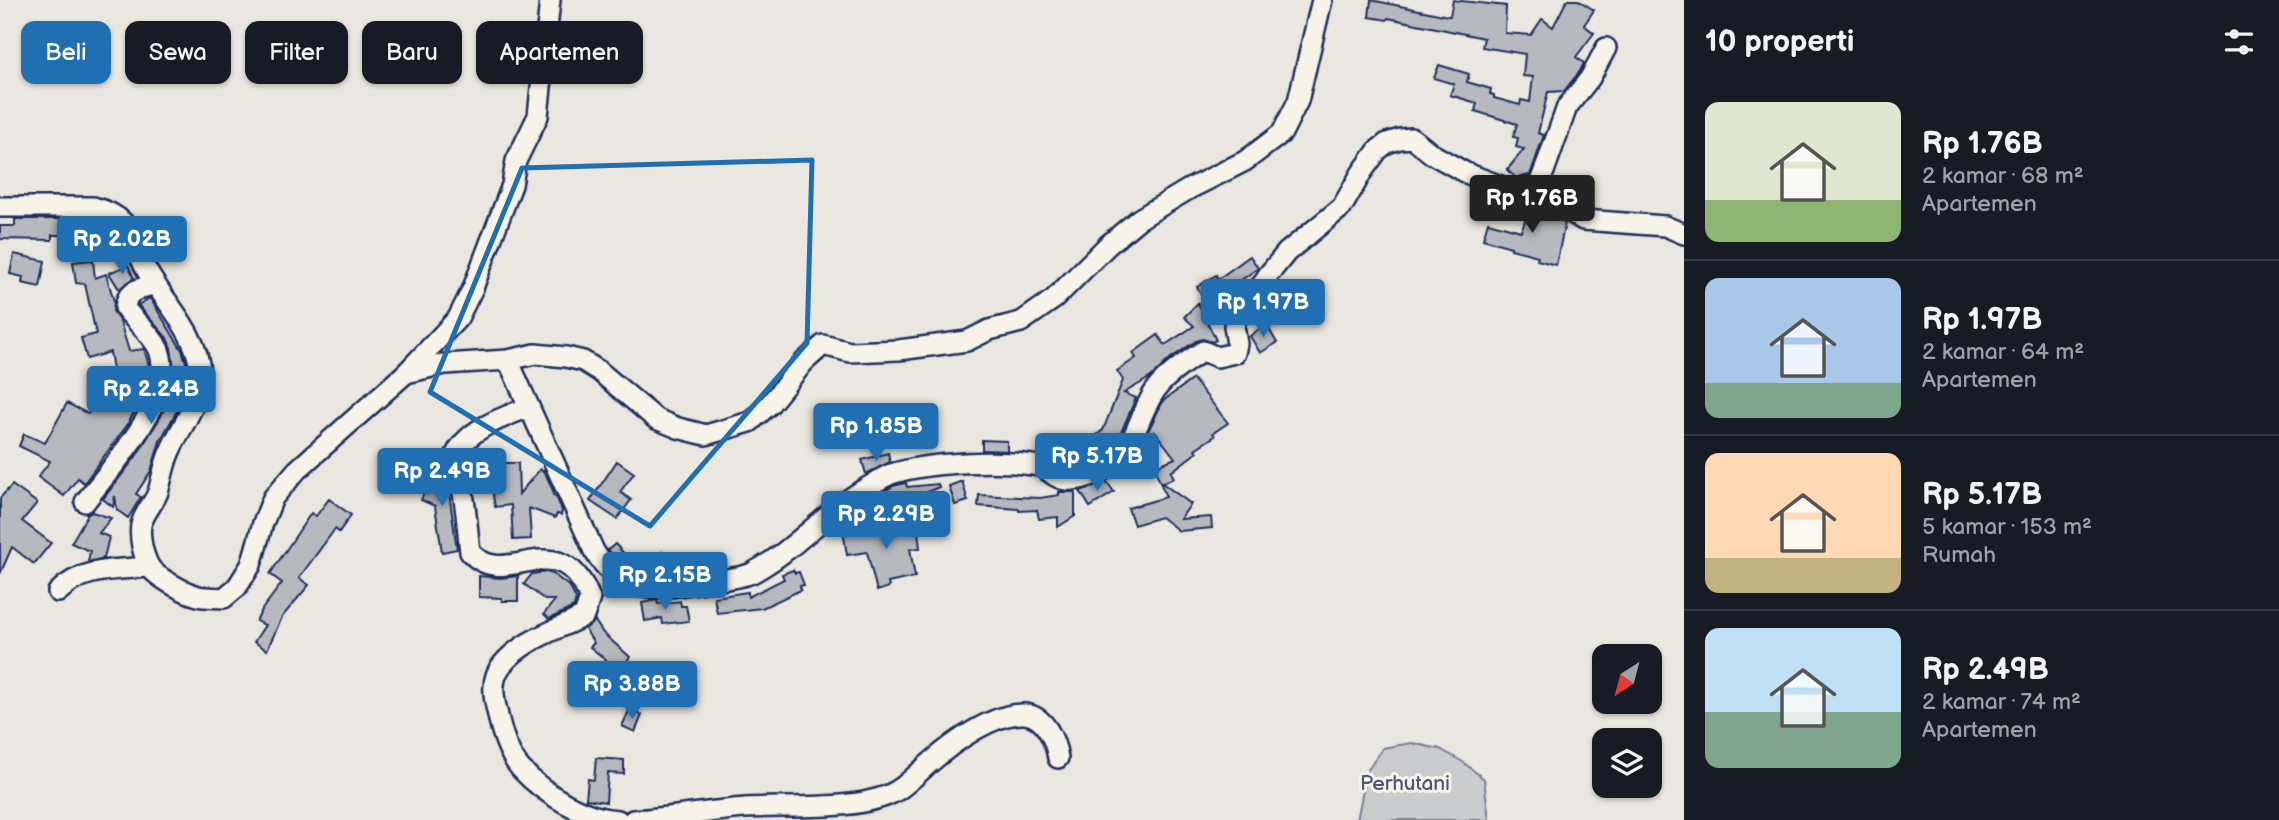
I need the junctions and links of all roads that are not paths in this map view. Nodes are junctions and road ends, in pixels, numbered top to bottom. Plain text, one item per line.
1 (550, 0) edge
2 (1322, 0) edge
3 (1606, 48) dead end
4 (1537, 191) junction
5 (0, 207) edge
6 (1684, 234) edge
7 (154, 284) junction
8 (508, 360) junction
9 (406, 373) junction
10 (529, 407) junction
11 (85, 502) dead end
12 (149, 567) junction
13 (58, 592) dead end
14 (1058, 758) dead end
15 (618, 820) edge
16 (633, 820) edge

1 - 9 street
2 - 8 street
3 - 4 street
4 - 6 street
4 - 10 street
5 - 7 street
7 - 11 street
7 - 12 street
8 - 9 street
8 - 10 street
9 - 12 street
10 - 15 street
12 - 13 street
14 - 16 street

